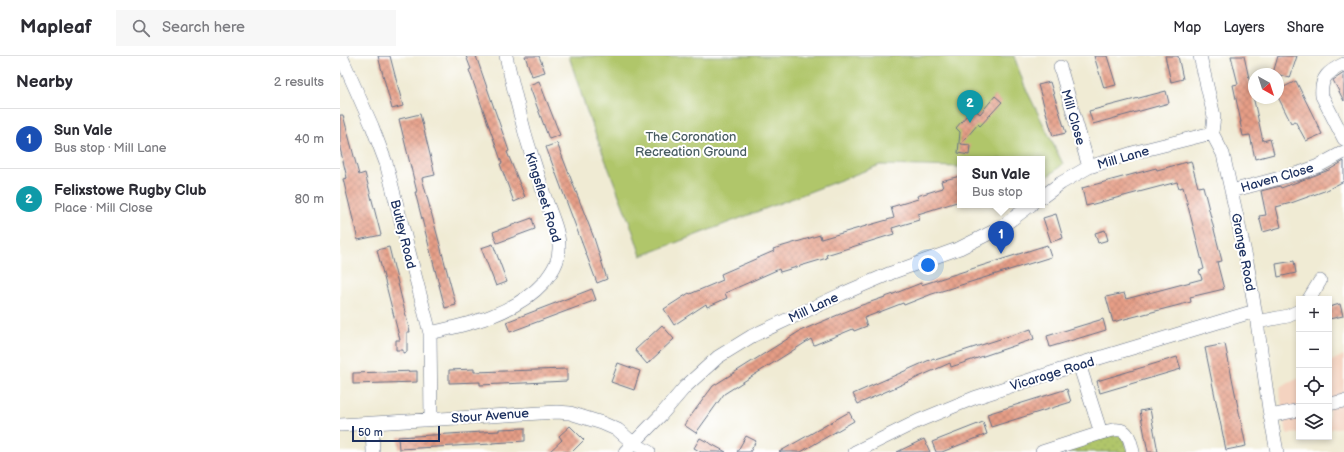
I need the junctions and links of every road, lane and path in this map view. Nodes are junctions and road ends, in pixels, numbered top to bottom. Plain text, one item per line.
1 (341, 56) edge
2 (506, 56) edge
3 (1200, 56) edge
4 (1344, 64) edge
5 (1060, 67) dead end
6 (1212, 133) junction
7 (1344, 139) edge
8 (1344, 152) edge
9 (1089, 167) junction
10 (1231, 191) junction
11 (1045, 194) edge
12 (1027, 208) edge
13 (1320, 281) dead end
14 (1311, 296) edge
15 (1296, 312) edge
16 (1256, 316) junction
17 (430, 333) junction
18 (1079, 364) junction
19 (1344, 401) edge
20 (1332, 403) edge
21 (1296, 411) edge
22 (1270, 416) junction
23 (431, 419) junction
24 (340, 424) edge
25 (372, 424) junction
26 (1101, 433) junction
27 (629, 448) edge
28 (373, 452) edge
29 (649, 452) edge
30 (855, 452) edge
31 (1042, 452) edge
32 (1132, 452) edge
33 (1277, 452) edge

1 - 17 street, Butley Road
2 - 17 street, Kingsfleet Road
3 - 6 street
4 - 7 street
5 - 9 street, Mill Close
6 - 9 street, Mill Lane
6 - 10 street, Grange Road
8 - 10 street, Haven Close
9 - 11 street, Mill Lane
10 - 16 street, Grange Road
12 - 27 street, Mill Lane
13 - 14 street
15 - 16 street, Vicarage Road
16 - 18 street, Vicarage Road
16 - 22 street, Grange Road
17 - 23 street, Butley Road
18 - 26 street
18 - 30 street, Vicarage Road
19 - 20 street
21 - 22 street
22 - 33 street, Grange Road
23 - 25 street, Stour Avenue
23 - 27 street, Stour Avenue
24 - 25 street, Stour Avenue
25 - 28 street
26 - 31 street
26 - 32 street
27 - 29 street, Stour Avenue

